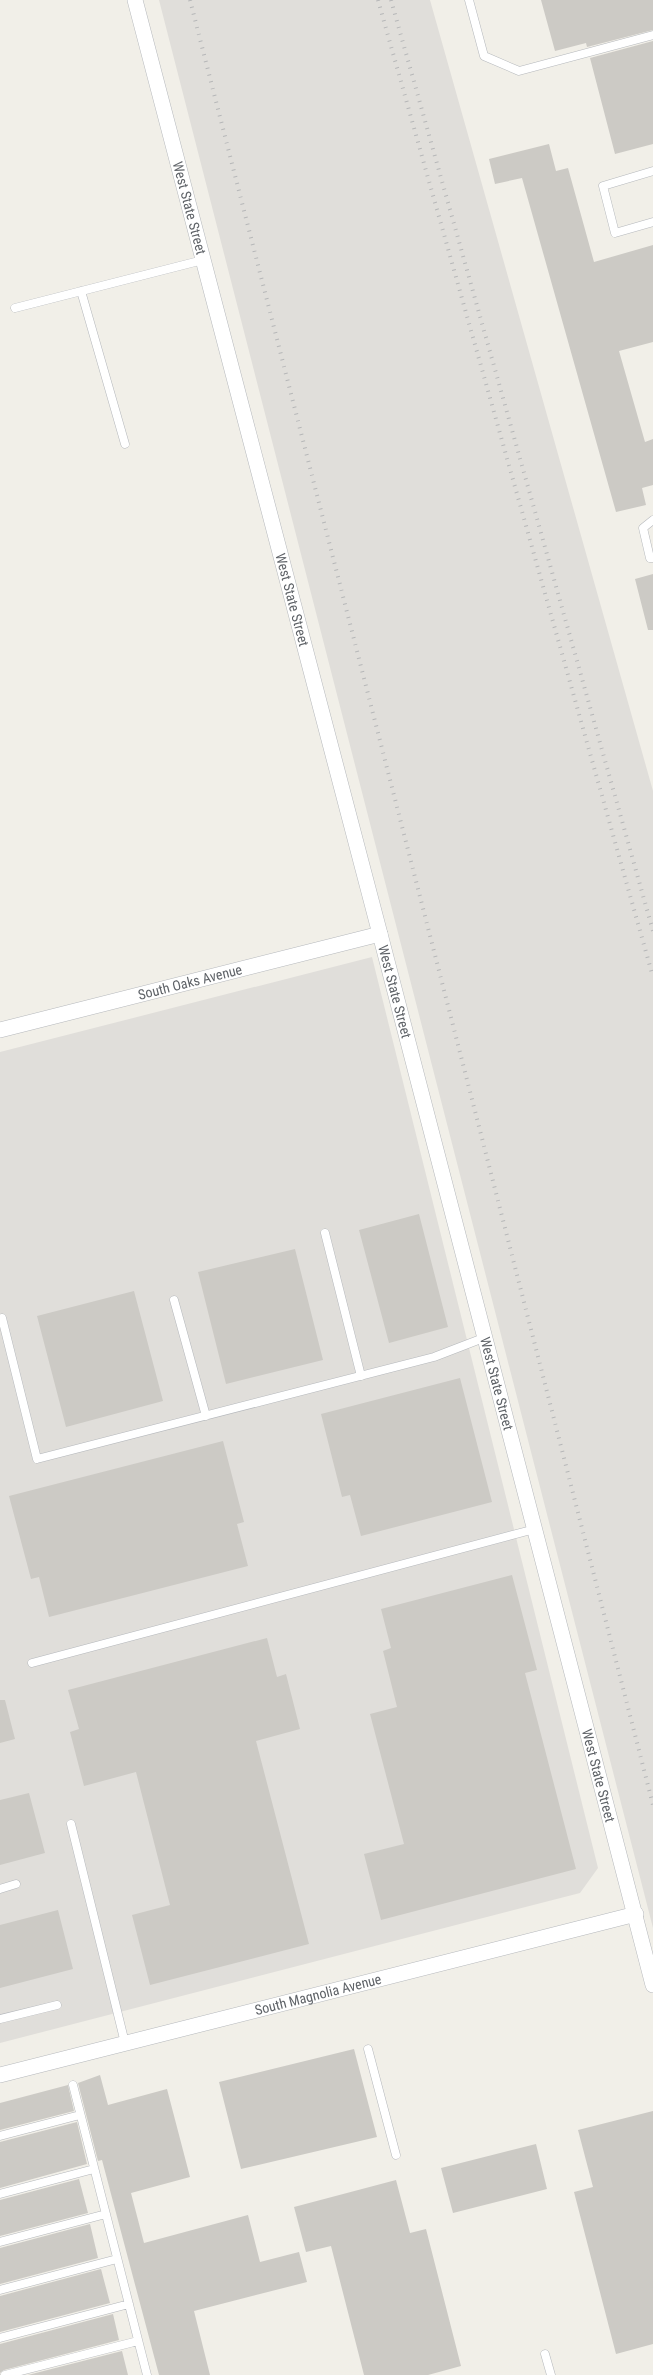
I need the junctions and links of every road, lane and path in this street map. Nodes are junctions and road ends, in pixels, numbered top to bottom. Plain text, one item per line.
1 (135, 0) edge
2 (469, 0) edge
3 (653, 35) edge
4 (653, 171) edge
5 (653, 222) edge
6 (203, 260) junction
7 (81, 291) junction
8 (14, 308) dead end
9 (125, 444) dead end
10 (653, 520) edge
11 (653, 558) edge
12 (380, 934) junction
13 (0, 1030) edge
14 (325, 1233) dead end
15 (174, 1300) dead end
16 (2, 1318) dead end
17 (486, 1337) junction
18 (361, 1376) junction
19 (206, 1416) junction
20 (535, 1529) junction
21 (32, 1663) dead end
22 (71, 1824) dead end
23 (16, 1884) dead end
24 (0, 1889) edge
25 (636, 1914) junction
26 (653, 1985) edge
27 (56, 2005) dead end
28 (0, 2020) edge
29 (125, 2043) junction
30 (368, 2049) dead end
31 (0, 2075) edge
32 (73, 2086) dead end
33 (80, 2115) junction
34 (0, 2136) edge
35 (396, 2155) dead end
36 (94, 2169) junction
37 (0, 2194) edge
38 (106, 2214) junction
39 (0, 2242) edge
40 (117, 2259) junction
41 (0, 2290) edge
42 (129, 2304) junction
43 (0, 2338) edge
44 (138, 2340) junction
45 (545, 2354) dead end
46 (5, 2375) edge
47 (147, 2375) edge
48 (551, 2375) edge

1 - 6 street, West State Street
2 - 3 lane
4 - 5 lane
6 - 7 lane
6 - 12 street, West State Street
7 - 8 lane
7 - 9 lane
10 - 11 lane
12 - 13 street, South Oaks Avenue
12 - 17 street, West State Street
14 - 18 lane
15 - 19 lane
16 - 19 lane
17 - 18 lane
17 - 20 street, West State Street
18 - 19 lane
20 - 21 lane
20 - 25 street, West State Street
22 - 29 lane
23 - 24 lane
25 - 26 street, West State Street
25 - 29 street, South Magnolia Avenue
27 - 28 lane
29 - 31 street, South Magnolia Avenue
30 - 35 lane
32 - 33 lane
33 - 34 lane
33 - 36 lane
36 - 37 lane
36 - 38 lane
38 - 39 lane
38 - 40 lane
40 - 41 lane
40 - 42 lane
42 - 43 lane
42 - 44 lane
44 - 46 lane
44 - 47 lane
45 - 48 lane

